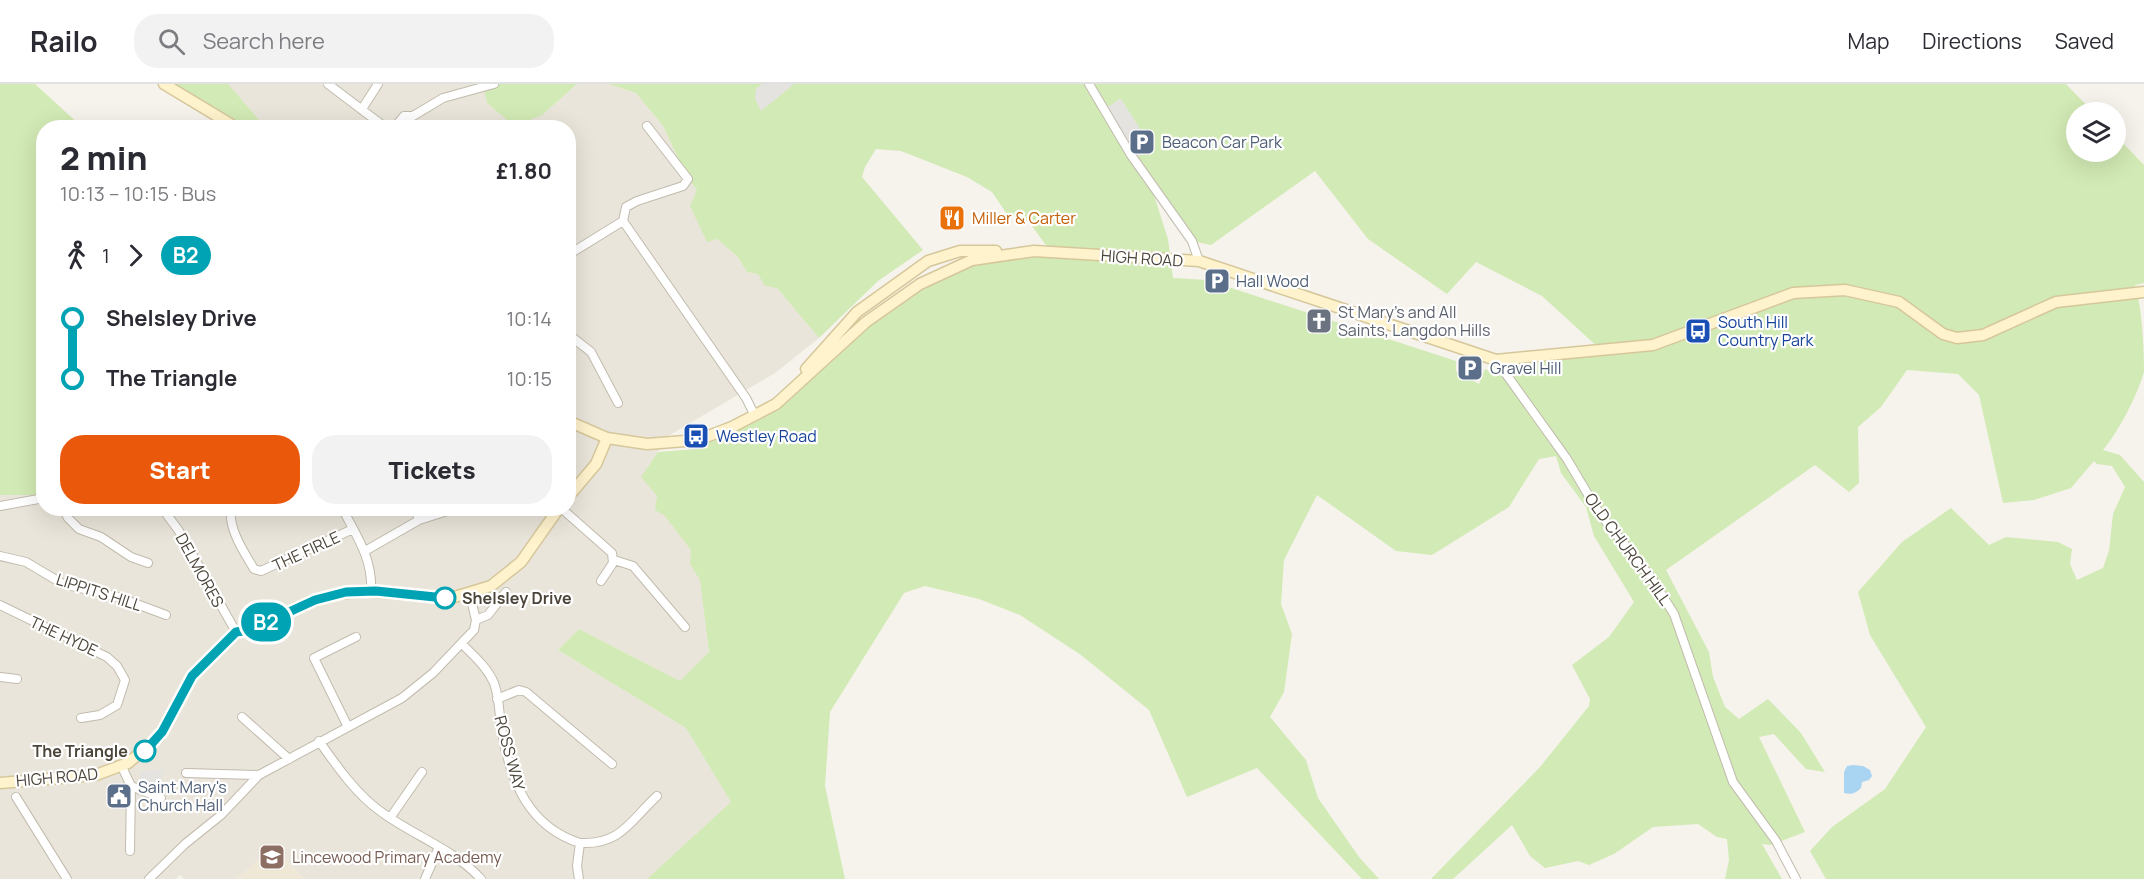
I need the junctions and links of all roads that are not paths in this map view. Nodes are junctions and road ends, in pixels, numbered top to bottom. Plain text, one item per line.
1 (164, 84) edge
2 (328, 84) edge
3 (378, 84) edge
4 (494, 84) edge
5 (1089, 84) edge
6 (363, 109) junction
7 (224, 120) edge
8 (376, 120) edge
9 (401, 120) edge
10 (647, 126) dead end
11 (623, 220) junction
12 (576, 250) edge
13 (1024, 253) junction
14 (1199, 261) junction
15 (2144, 292) edge
16 (576, 340) edge
17 (1496, 360) junction
18 (618, 403) dead end
19 (756, 417) junction
20 (576, 424) edge
21 (607, 438) junction
22 (576, 488) edge
23 (36, 499) edge
24 (0, 506) edge
25 (67, 516) edge
26 (168, 516) edge
27 (232, 516) edge
28 (346, 516) edge
29 (418, 516) edge
30 (432, 516) edge
31 (554, 516) edge
32 (570, 516) edge
33 (419, 520) junction
34 (353, 529) junction
35 (365, 552) junction
36 (0, 555) edge
37 (614, 560) junction
38 (148, 563) dead end
39 (601, 581) dead end
40 (371, 591) junction
41 (506, 592) dead end
42 (470, 594) junction
43 (0, 605) edge
44 (166, 615) dead end
45 (476, 620) junction
46 (685, 627) dead end
47 (236, 632) junction
48 (356, 637) dead end
49 (462, 644) junction
50 (0, 678) edge
51 (16, 679) dead end
52 (498, 699) junction
53 (243, 717) dead end
54 (81, 718) dead end
55 (348, 727) junction
56 (319, 741) junction
57 (289, 759) junction
58 (612, 764) dead end
59 (122, 767) junction
60 (422, 772) dead end
61 (186, 773) dead end
62 (259, 775) junction
63 (0, 783) edge
64 (131, 786) junction
65 (16, 796) dead end
66 (657, 796) dead end
67 (161, 798) dead end
68 (390, 818) junction
69 (580, 843) junction
70 (439, 847) junction
71 (130, 851) dead end
72 (67, 879) edge
73 (149, 879) edge
74 (425, 879) edge
75 (481, 879) edge
76 (579, 879) edge
77 (1796, 879) edge

1 - 7 main road
2 - 6 street
3 - 6 street
4 - 9 street
5 - 14 street
6 - 8 street
10 - 11 street
11 - 12 street
11 - 19 street
13 - 14 main road, HIGH ROAD
13 - 19 main road, HIGH ROAD
13 - 19 main road, HIGH ROAD
14 - 17 main road, HIGH ROAD
15 - 17 main road
16 - 18 street
17 - 77 street, OLD CHURCH HILL
19 - 21 main road, HIGH ROAD
20 - 21 main road, HIGH ROAD
21 - 22 main road
23 - 24 street
25 - 38 street
26 - 47 street, DELMORES
27 - 34 street, THE FIRLE
28 - 34 street
29 - 33 street
30 - 33 street
31 - 42 main road, HIGH ROAD
32 - 37 street
33 - 35 street
34 - 35 street
35 - 40 street
36 - 44 street, LIPPITS HILL
37 - 39 street
37 - 46 street
40 - 42 main road, HIGH ROAD
40 - 47 main road, HIGH ROAD
41 - 45 street
42 - 45 street
43 - 54 street, THE HYDE
45 - 49 street
47 - 59 main road, HIGH ROAD
48 - 55 street
49 - 52 street, ROSS WAY
49 - 55 street
50 - 51 street
52 - 58 street
52 - 69 street, ROSS WAY
53 - 57 street
55 - 56 street
56 - 57 street
56 - 68 street
57 - 62 street
59 - 63 main road, HIGH ROAD
59 - 64 street
60 - 68 street
61 - 62 street
62 - 73 street
64 - 67 street
64 - 71 street
65 - 72 street
66 - 69 street
68 - 70 street
69 - 76 street
70 - 74 street
70 - 75 street

